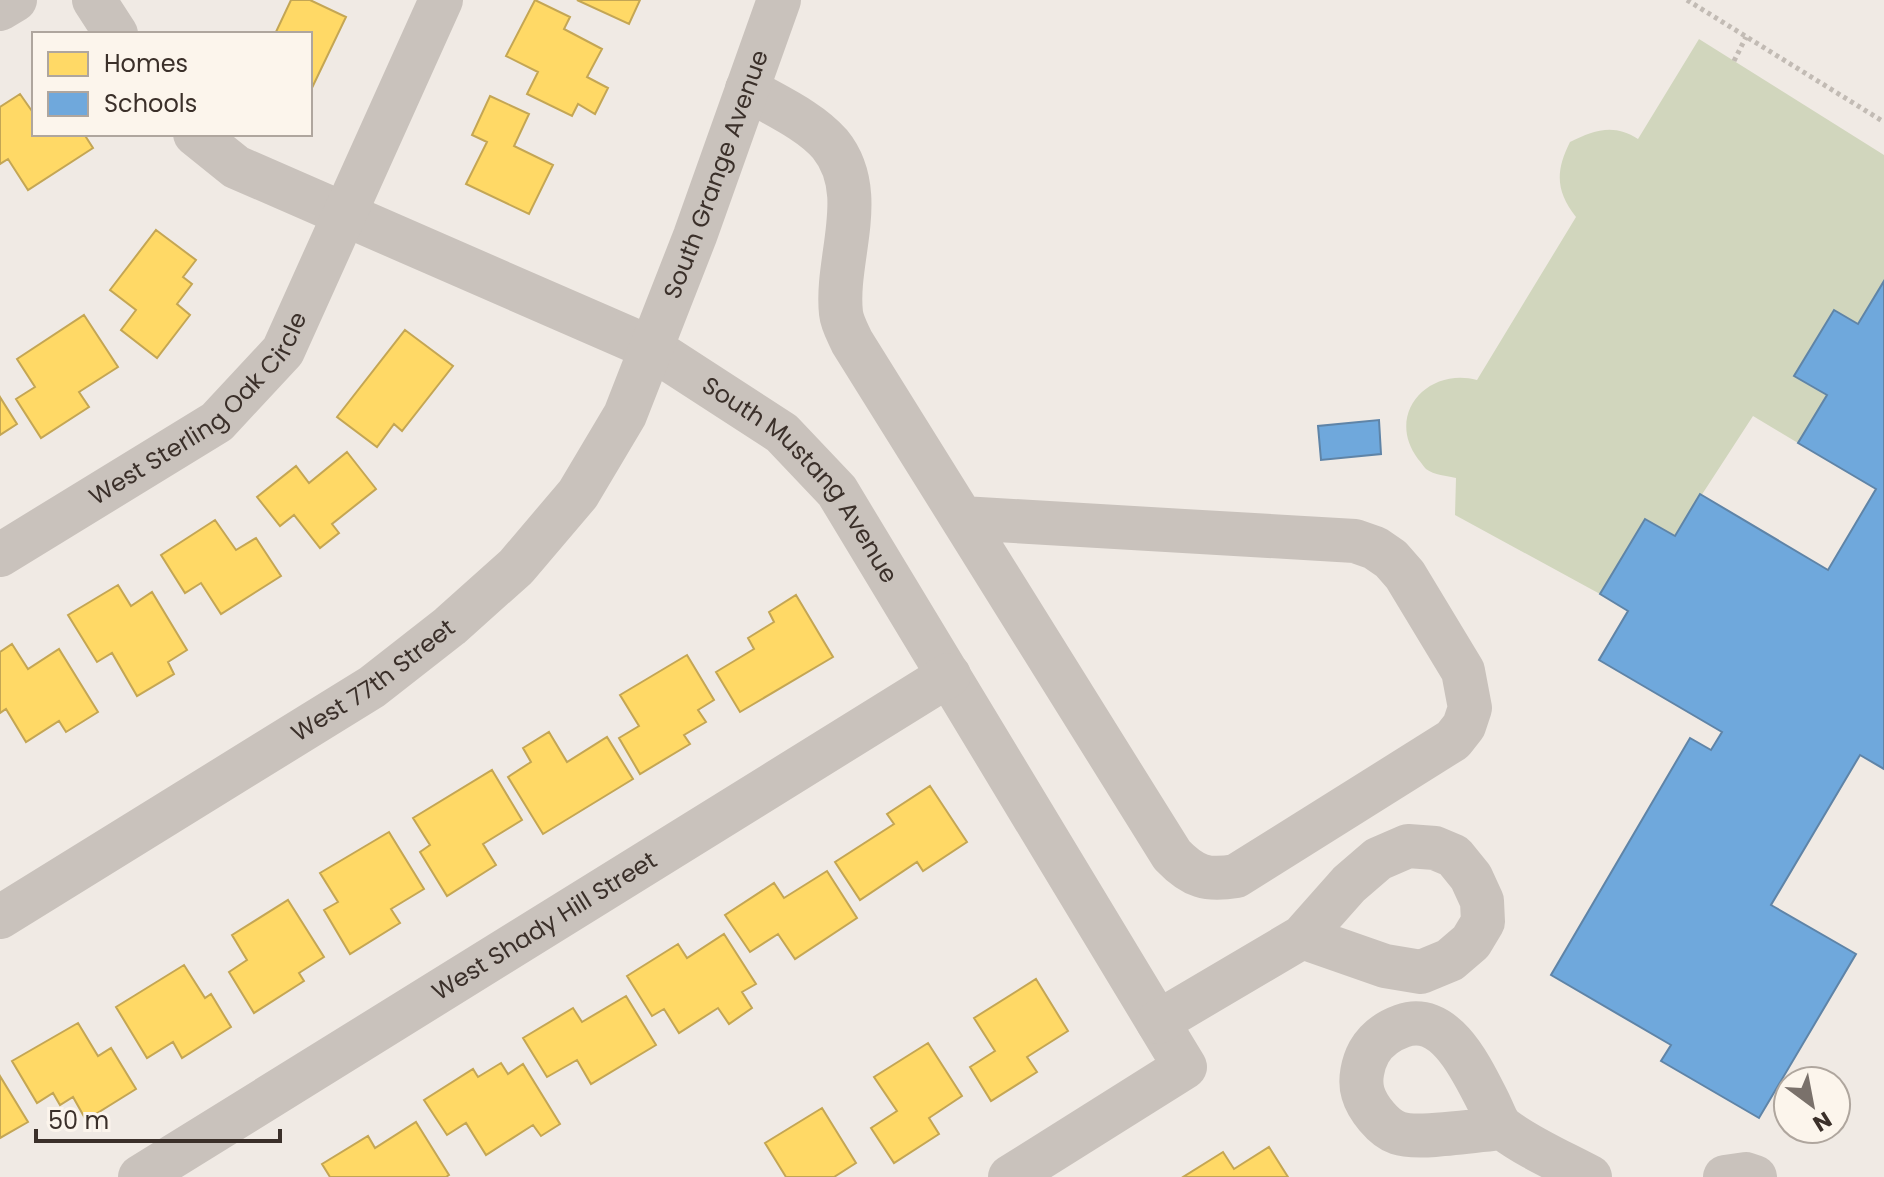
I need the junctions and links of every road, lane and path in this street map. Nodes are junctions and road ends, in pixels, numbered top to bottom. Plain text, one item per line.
1 (15, 0) edge
2 (94, 0) edge
3 (441, 0) edge
4 (779, 0) edge
5 (1687, 0) edge
6 (0, 9) edge
7 (115, 32) edge
8 (1746, 37) junction
9 (1734, 61) dead end
10 (747, 89) junction
11 (1884, 122) edge
12 (197, 136) edge
13 (344, 214) junction
14 (651, 348) junction
15 (962, 518) junction
16 (0, 555) edge
17 (949, 675) junction
18 (0, 917) edge
19 (1302, 937) dead end
20 (1158, 1022) junction
21 (1501, 1128) dead end
22 (140, 1177) edge
23 (1010, 1177) edge
24 (1590, 1177) edge
25 (1725, 1177) edge
26 (1755, 1177) edge

1 - 6 street
2 - 7 street
3 - 13 street, West Sterling Oak Circle
4 - 10 street, South Grange Avenue
5 - 8 path
8 - 9 path
8 - 11 path
10 - 14 street, South Grange Avenue
10 - 15 street
12 - 13 street, South Mustang Avenue
13 - 14 street, South Mustang Avenue
13 - 16 street, West Sterling Oak Circle
14 - 17 street, South Mustang Avenue
14 - 18 street, West 77th Street
15 - 15 street
17 - 20 street, South Mustang Avenue
17 - 22 street, West Shady Hill Street
19 - 20 street
20 - 23 street, South Mustang Avenue
21 - 24 street
25 - 26 street

